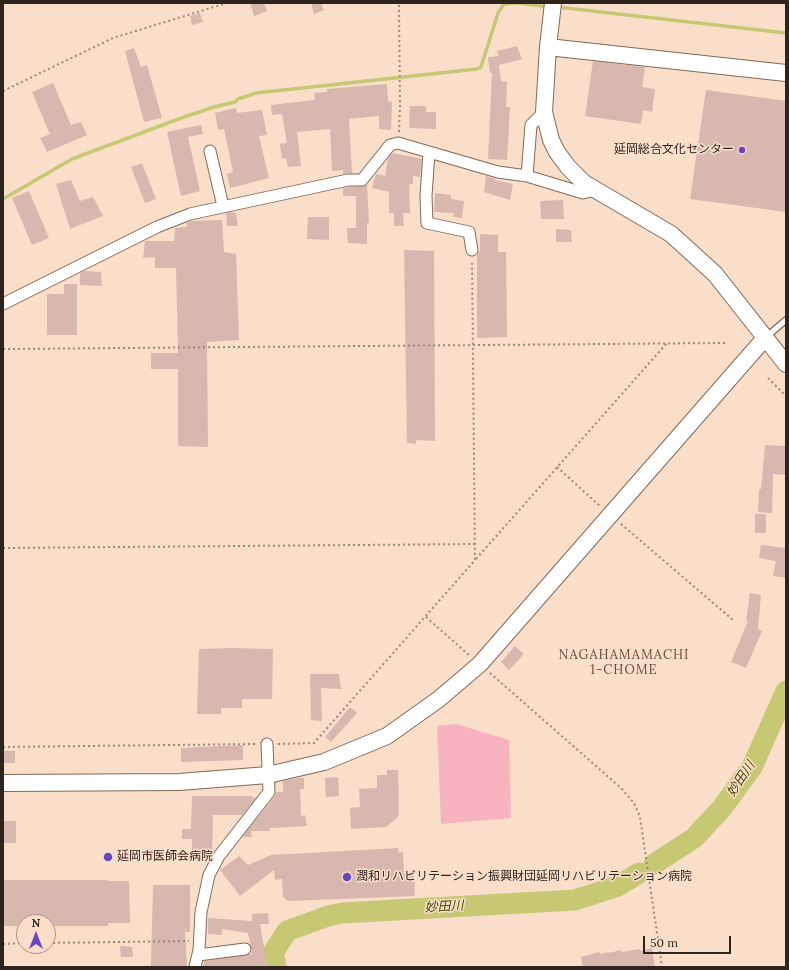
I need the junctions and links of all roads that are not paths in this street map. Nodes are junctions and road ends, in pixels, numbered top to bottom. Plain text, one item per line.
1 (553, 3) edge
2 (548, 47) junction
3 (786, 73) edge
4 (544, 112) junction
5 (210, 151) dead end
6 (429, 152) junction
7 (527, 176) junction
8 (595, 190) junction
9 (223, 206) junction
10 (472, 250) road end
11 (3, 304) edge
12 (786, 320) edge
13 (765, 338) junction
14 (786, 364) edge
15 (268, 744) road end
16 (268, 775) junction
17 (3, 783) edge
18 (244, 949) dead end
19 (198, 955) junction
20 (195, 967) edge

1 - 2 street
2 - 3 street
2 - 4 street
4 - 7 street
4 - 8 street
5 - 9 street
6 - 7 street
6 - 9 street
6 - 10 street
7 - 8 street
8 - 13 street
9 - 11 street
12 - 13 lane
13 - 14 street
13 - 16 street
15 - 16 street
16 - 17 street
16 - 19 street
18 - 19 street
19 - 20 street

